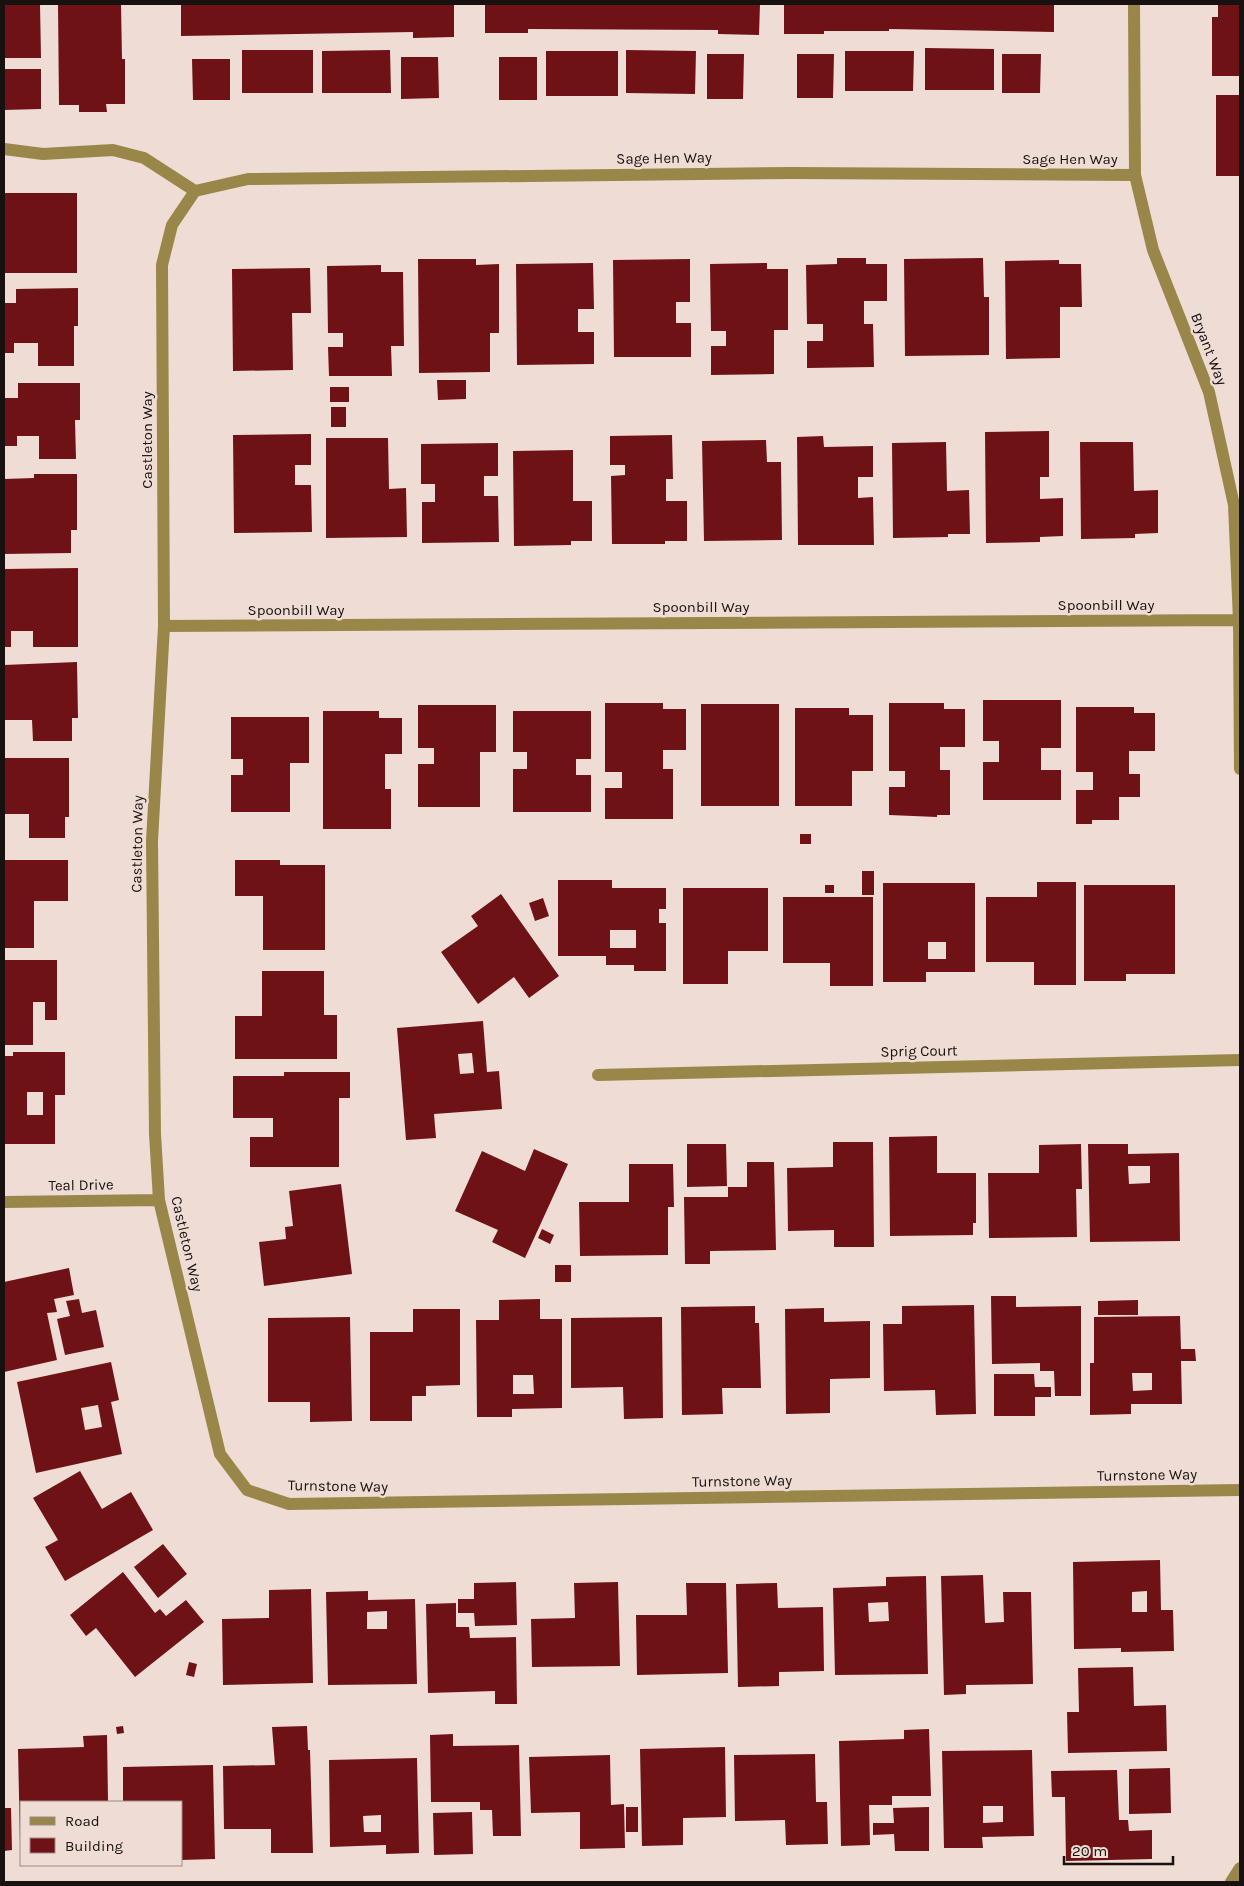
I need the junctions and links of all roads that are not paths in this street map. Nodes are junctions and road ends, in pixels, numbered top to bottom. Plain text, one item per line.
1 (1134, 4) edge
2 (4, 149) edge
3 (1135, 175) junction
4 (196, 191) junction
5 (1239, 620) junction
6 (164, 626) junction
7 (1240, 769) edge
8 (1240, 1060) edge
9 (598, 1075) dead end
10 (160, 1200) junction
11 (4, 1202) edge
12 (246, 1490) joint
13 (1240, 1490) edge
14 (1240, 1868) edge
15 (1231, 1882) edge

1 - 3 street, Bryant Way
2 - 4 street
3 - 4 street, Sage Hen Way
3 - 5 street, Bryant Way
4 - 6 street, Castleton Way
5 - 6 street, Spoonbill Way
5 - 7 street, Bryant Way
6 - 10 street, Castleton Way
8 - 9 street, Sprig Court
10 - 11 street, Teal Drive
10 - 12 street, Castleton Way
12 - 13 street, Turnstone Way
14 - 15 street

